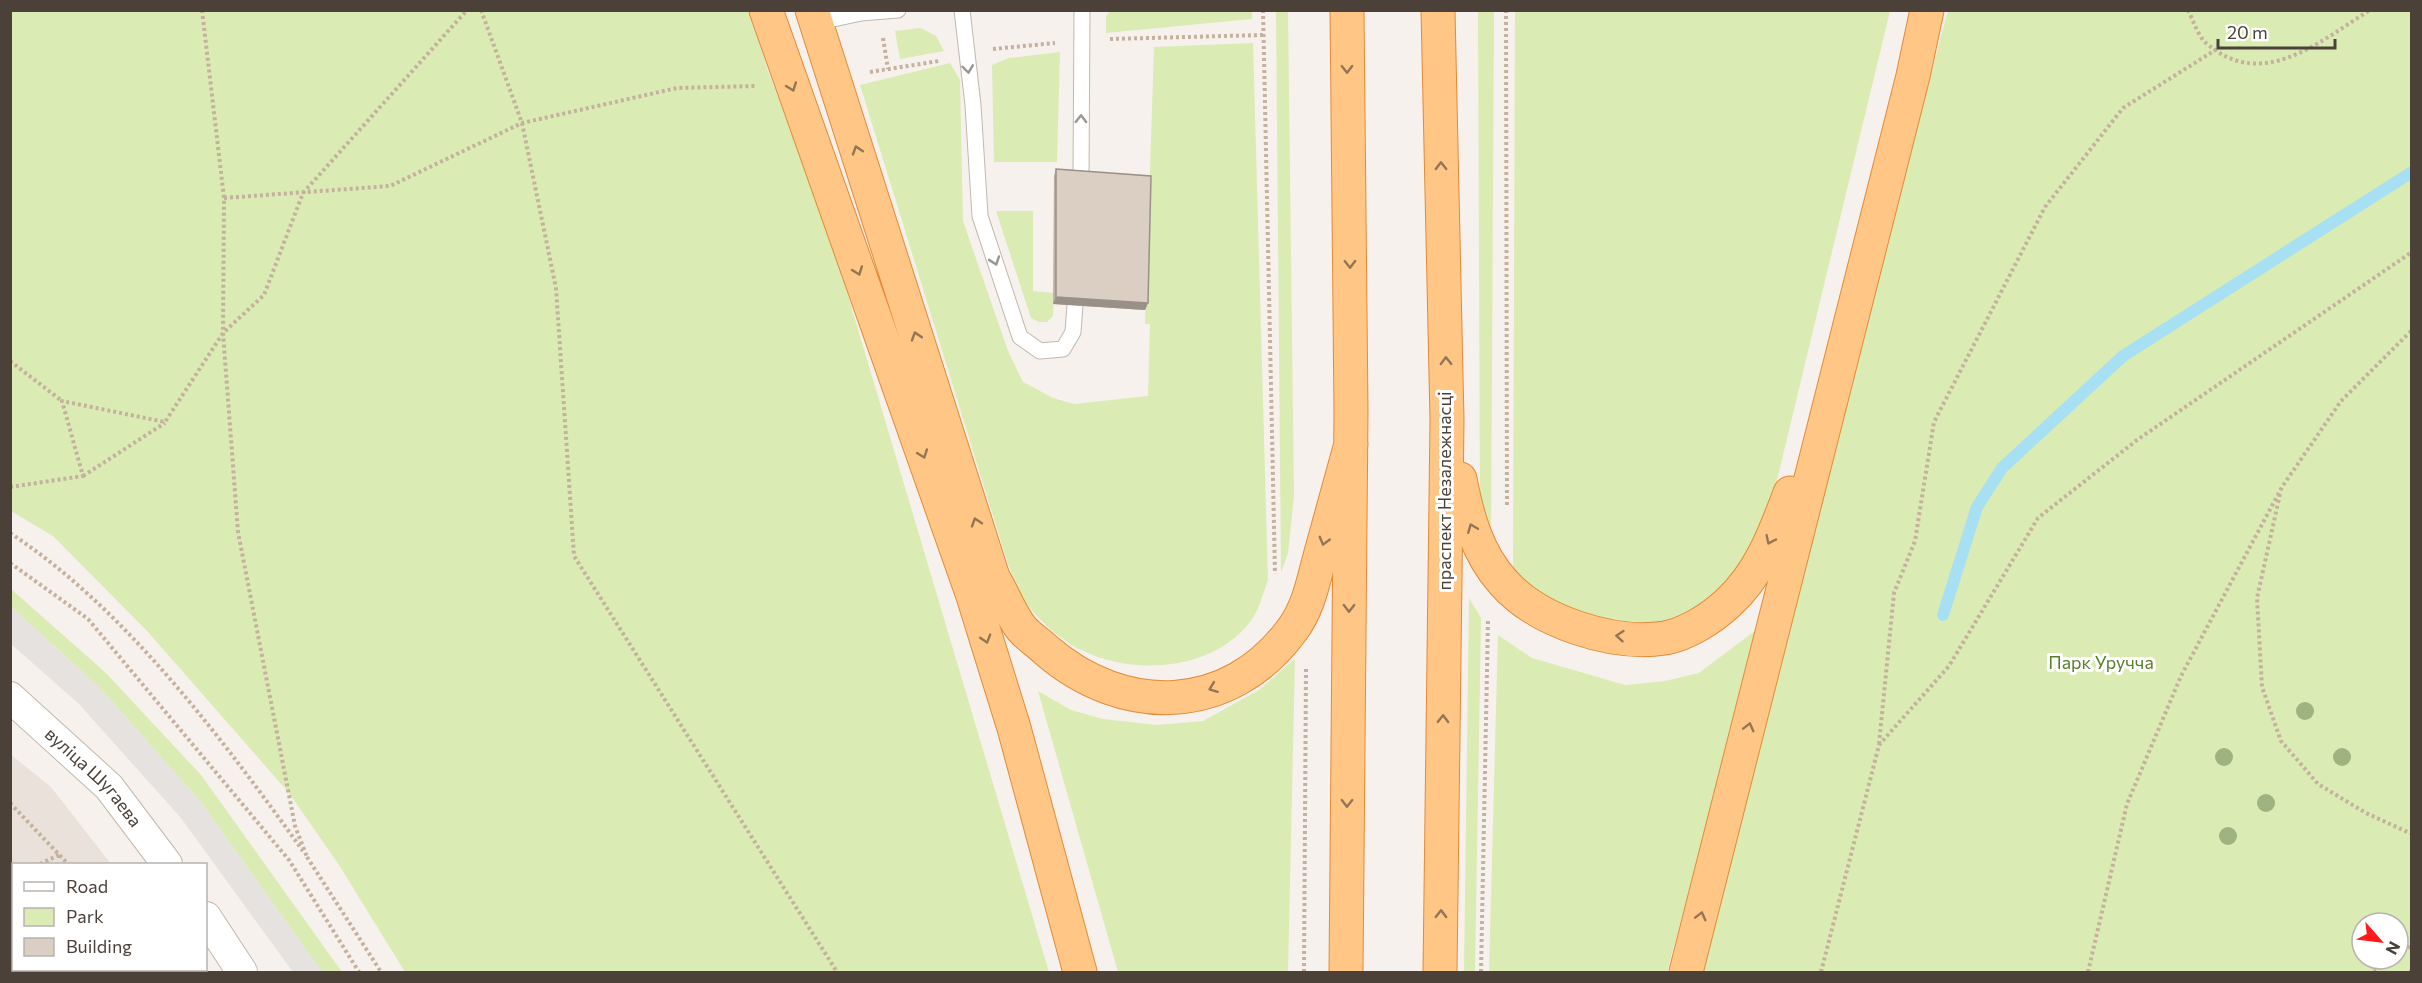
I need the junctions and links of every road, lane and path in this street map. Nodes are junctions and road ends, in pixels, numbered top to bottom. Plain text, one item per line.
1 (202, 10) edge
2 (467, 10) edge
3 (481, 10) edge
4 (898, 10) edge
5 (962, 10) edge
6 (1082, 10) edge
7 (1263, 10) edge
8 (1347, 10) edge
9 (1438, 10) edge
10 (1927, 10) edge
11 (1934, 10) edge
12 (2188, 10) edge
13 (2370, 10) edge
14 (813, 16) edge
15 (770, 21) edge
16 (1263, 35) junction
17 (1212, 36) dead end
18 (2217, 49) junction
19 (967, 57) junction
20 (1912, 76) junction
21 (834, 80) junction
22 (792, 86) junction
23 (522, 123) junction
24 (1081, 177) edge
25 (303, 193) junction
26 (224, 198) junction
27 (2412, 252) edge
28 (1075, 305) edge
29 (2412, 330) edge
30 (223, 333) junction
31 (10, 361) edge
32 (1832, 388) junction
33 (62, 401) junction
34 (1447, 420) junction
35 (165, 422) junction
36 (1351, 444) junction
37 (83, 476) junction
38 (10, 487) edge
39 (2282, 487) junction
40 (10, 533) edge
41 (10, 563) edge
42 (1292, 631) junction
43 (10, 697) edge
44 (1879, 745) junction
45 (10, 803) edge
46 (2412, 834) edge
47 (61, 854) junction
48 (307, 856) junction
49 (42, 863) edge
50 (67, 863) edge
51 (166, 863) edge
52 (207, 919) edge
53 (242, 972) edge
54 (360, 972) edge
55 (381, 972) edge
56 (837, 972) edge
57 (1080, 972) edge
58 (1304, 972) edge
59 (1346, 972) edge
60 (1440, 972) edge
61 (1686, 972) edge
62 (1821, 972) edge
63 (2088, 972) edge

1 - 26 path
2 - 25 path
3 - 23 path
4 - 14 lane
5 - 19 lane
24 -> 6 lane
7 - 16 path
8 -> 36 highway
34 -> 9 highway, праспект Незалежнасці
10 - 20 highway
11 - 20 highway
12 - 18 path
13 - 18 path
14 - 15 highway
14 - 21 highway
15 - 22 highway
16 - 17 path
16 - 42 path
18 - 44 path
19 - 21 path
19 -> 28 lane
20 - 32 highway
42 -> 21 highway
22 - 23 path
22 -> 57 highway
23 - 25 path
23 - 56 path
25 - 26 path
25 - 30 path
26 - 30 path
27 - 44 path
29 - 39 path
30 - 35 path
30 - 48 path
31 - 33 path
32 -> 34 highway
61 -> 32 highway
33 - 35 path
33 - 37 path
60 -> 34 highway, праспект Незалежнасці
35 - 37 path
36 -> 42 highway
36 -> 59 highway
37 - 38 path
39 - 46 path
39 - 63 path
40 - 48 path
41 - 54 path
42 - 58 path
43 - 51 street, вуліца Шугаева
44 - 62 path
45 - 47 path
47 - 49 path
47 - 50 path
48 - 55 path
52 - 53 street

